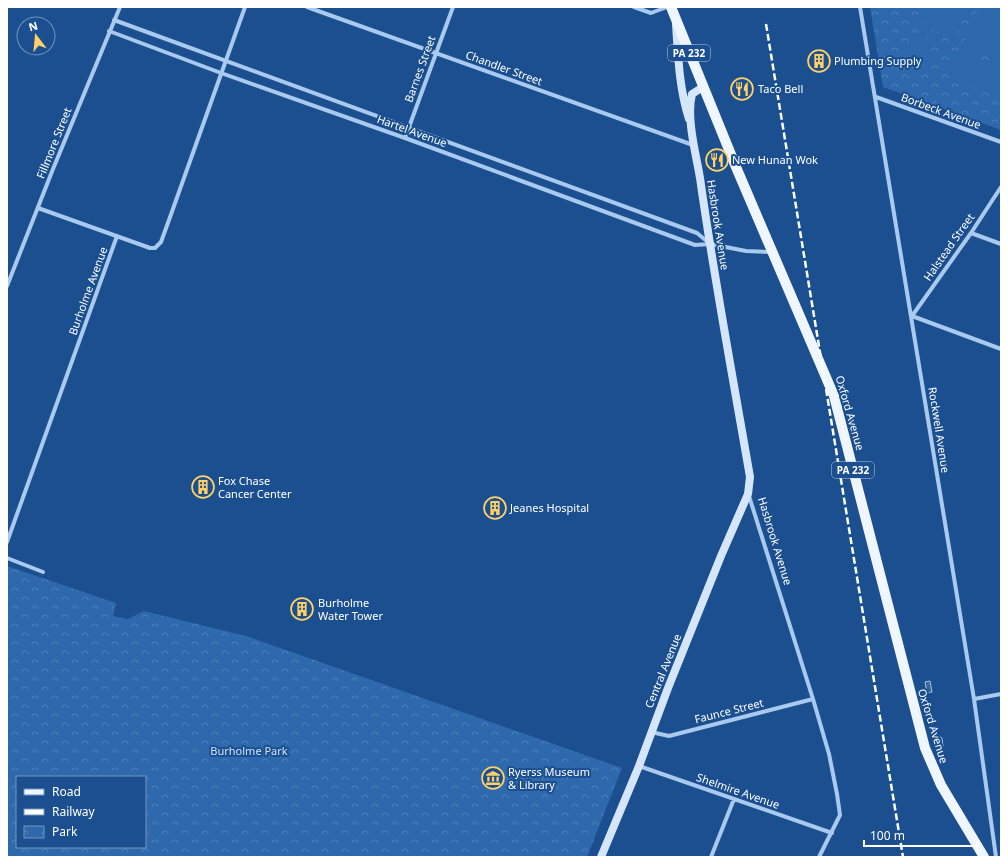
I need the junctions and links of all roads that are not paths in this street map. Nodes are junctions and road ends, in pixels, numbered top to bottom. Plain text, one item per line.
1 (120, 7) edge
2 (245, 7) edge
3 (307, 7) edge
4 (453, 7) edge
5 (634, 7) edge
6 (667, 7) edge
7 (671, 7) edge
8 (860, 7) edge
9 (675, 19) junction
10 (114, 20) junction
11 (109, 31) junction
12 (436, 53) junction
13 (225, 61) junction
14 (221, 73) junction
15 (703, 87) junction
16 (876, 97) junction
17 (408, 128) junction
18 (692, 128) junction
19 (405, 138) junction
20 (1001, 142) edge
21 (694, 145) junction
22 (1001, 188) edge
23 (38, 208) junction
24 (971, 233) junction
25 (117, 236) junction
26 (710, 244) junction
27 (1001, 244) edge
28 (772, 252) junction
29 (7, 286) edge
30 (912, 316) junction
31 (1001, 350) edge
32 (748, 494) junction
33 (7, 542) edge
34 (7, 558) edge
35 (43, 572) dead end
36 (1001, 694) edge
37 (813, 699) junction
38 (974, 699) junction
39 (650, 732) junction
40 (639, 766) junction
41 (734, 798) junction
42 (832, 833) junction
43 (601, 857) edge
44 (711, 857) edge
45 (819, 857) edge
46 (984, 857) edge
47 (996, 857) edge

1 - 10 street, Fillmore Street
2 - 13 street, Burholme Avenue
3 - 12 street, Chandler Street
4 - 12 street, Barnes Street
5 - 6 street
7 - 9 main road, Oxford Avenue / PA 232
8 - 16 street, Rockwell Avenue
9 - 15 main road, Oxford Avenue / PA 232
9 - 18 main road, Hasbrook Avenue
10 - 11 street, Fillmore Street
10 - 13 street, Hartel Avenue
11 - 14 street, Hartel Avenue
11 - 23 street, Fillmore Street
12 - 17 street, Barnes Street
12 - 21 street, Chandler Street
13 - 14 street, Burholme Avenue
13 - 17 street, Hartel Avenue
14 - 19 street, Hartel Avenue
14 - 25 street, Burholme Avenue
15 - 18 main road, Hasbrook Avenue
15 - 28 main road, Oxford Avenue / PA 232
16 - 20 street, Borbeck Avenue
16 - 30 street, Rockwell Avenue
17 - 19 street, Barnes Street
17 - 26 street, Hartel Avenue
18 - 21 main road, Hasbrook Avenue
19 - 26 street, Hartel Avenue
21 - 26 main road, Hasbrook Avenue
22 - 24 street, Halstead Street
23 - 25 street
23 - 29 street, Fillmore Street
24 - 27 street
24 - 30 street, Halstead Street
25 - 33 street, Burholme Avenue
26 - 28 street, Hartel Avenue
26 - 32 main road, Hasbrook Avenue
28 - 46 main road, Oxford Avenue / PA 232
30 - 31 street
30 - 38 street, Rockwell Avenue
32 - 37 street, Hasbrook Avenue
32 - 39 main road, Central Avenue
34 - 35 street
36 - 38 street
37 - 39 street, Faunce Street
37 - 42 street, Hasbrook Avenue
38 - 47 street, Rockwell Avenue
39 - 40 main road, Central Avenue
40 - 41 street, Shelmire Avenue
40 - 43 main road, Central Avenue
41 - 42 street, Shelmire Avenue
41 - 44 street
42 - 45 street, Hasbrook Avenue

